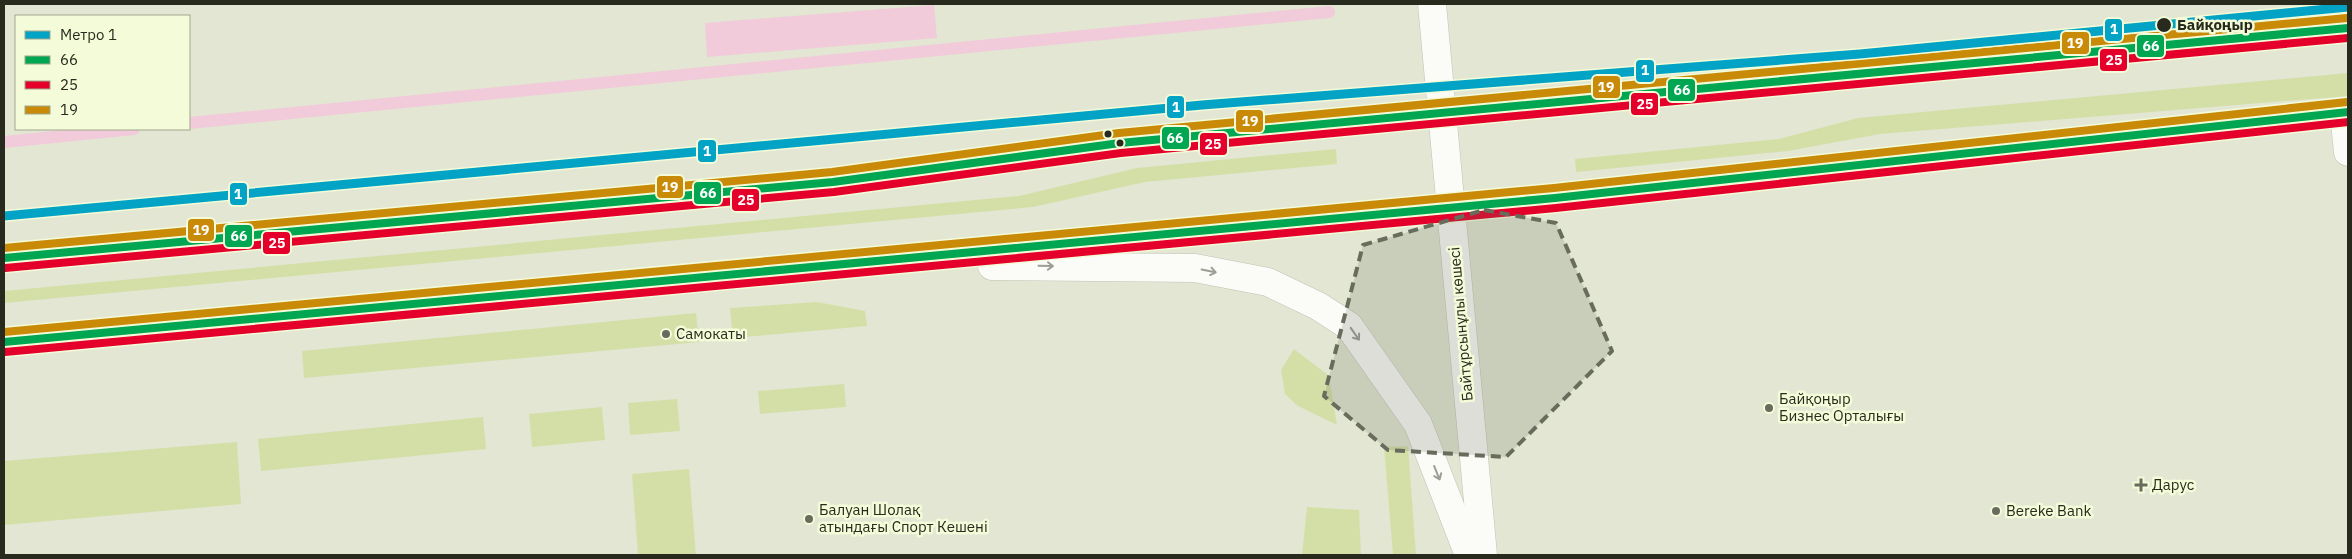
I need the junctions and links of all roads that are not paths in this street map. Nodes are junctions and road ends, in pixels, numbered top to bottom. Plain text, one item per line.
1 (1432, 4) edge
2 (2348, 28) edge
3 (1441, 113) junction
4 (2346, 113) edge
5 (2348, 152) edge
6 (1450, 208) junction
7 (4, 258) edge
8 (840, 264) junction
9 (4, 342) edge
10 (1469, 555) edge
11 (1483, 555) edge

1 - 3 main road, Байтұрсынұлы көшесі
2 - 3 main road
3 - 6 main road, Байтұрсынұлы көшесі
3 - 7 main road
4 - 5 main road
4 - 6 main road
6 - 8 main road
6 - 11 main road, Байтұрсынұлы көшесі
8 - 9 main road
8 -> 10 main road

